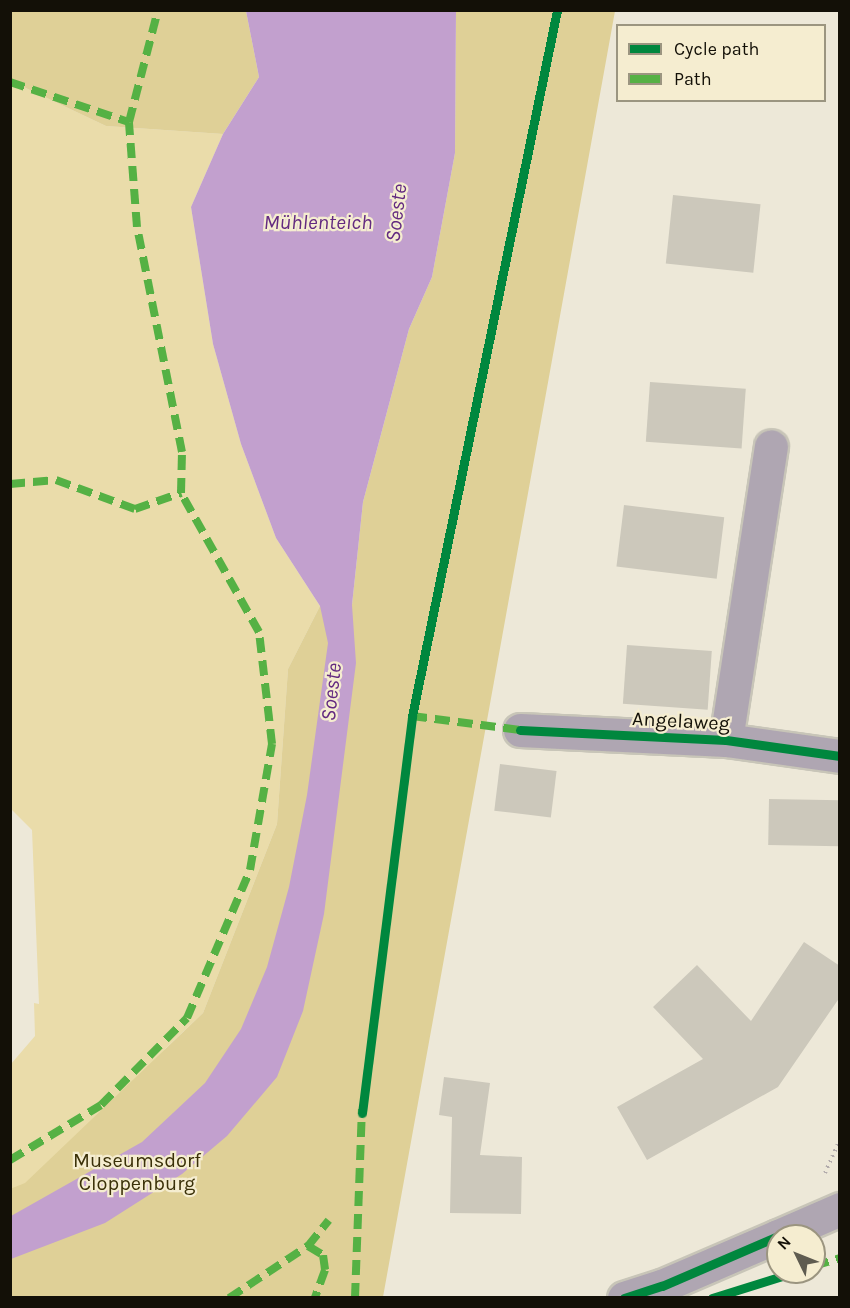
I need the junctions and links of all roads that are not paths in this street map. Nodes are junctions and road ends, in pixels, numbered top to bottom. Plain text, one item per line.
1 (771, 446) dead end
2 (520, 730) dead end
3 (726, 740) junction
4 (840, 756) edge
5 (840, 1209) edge
6 (806, 1224) edge
7 (766, 1241) edge
8 (624, 1298) edge

1 - 3 street
2 - 3 street, Angelaweg
3 - 4 street, Angelaweg
5 - 6 street
7 - 8 street

